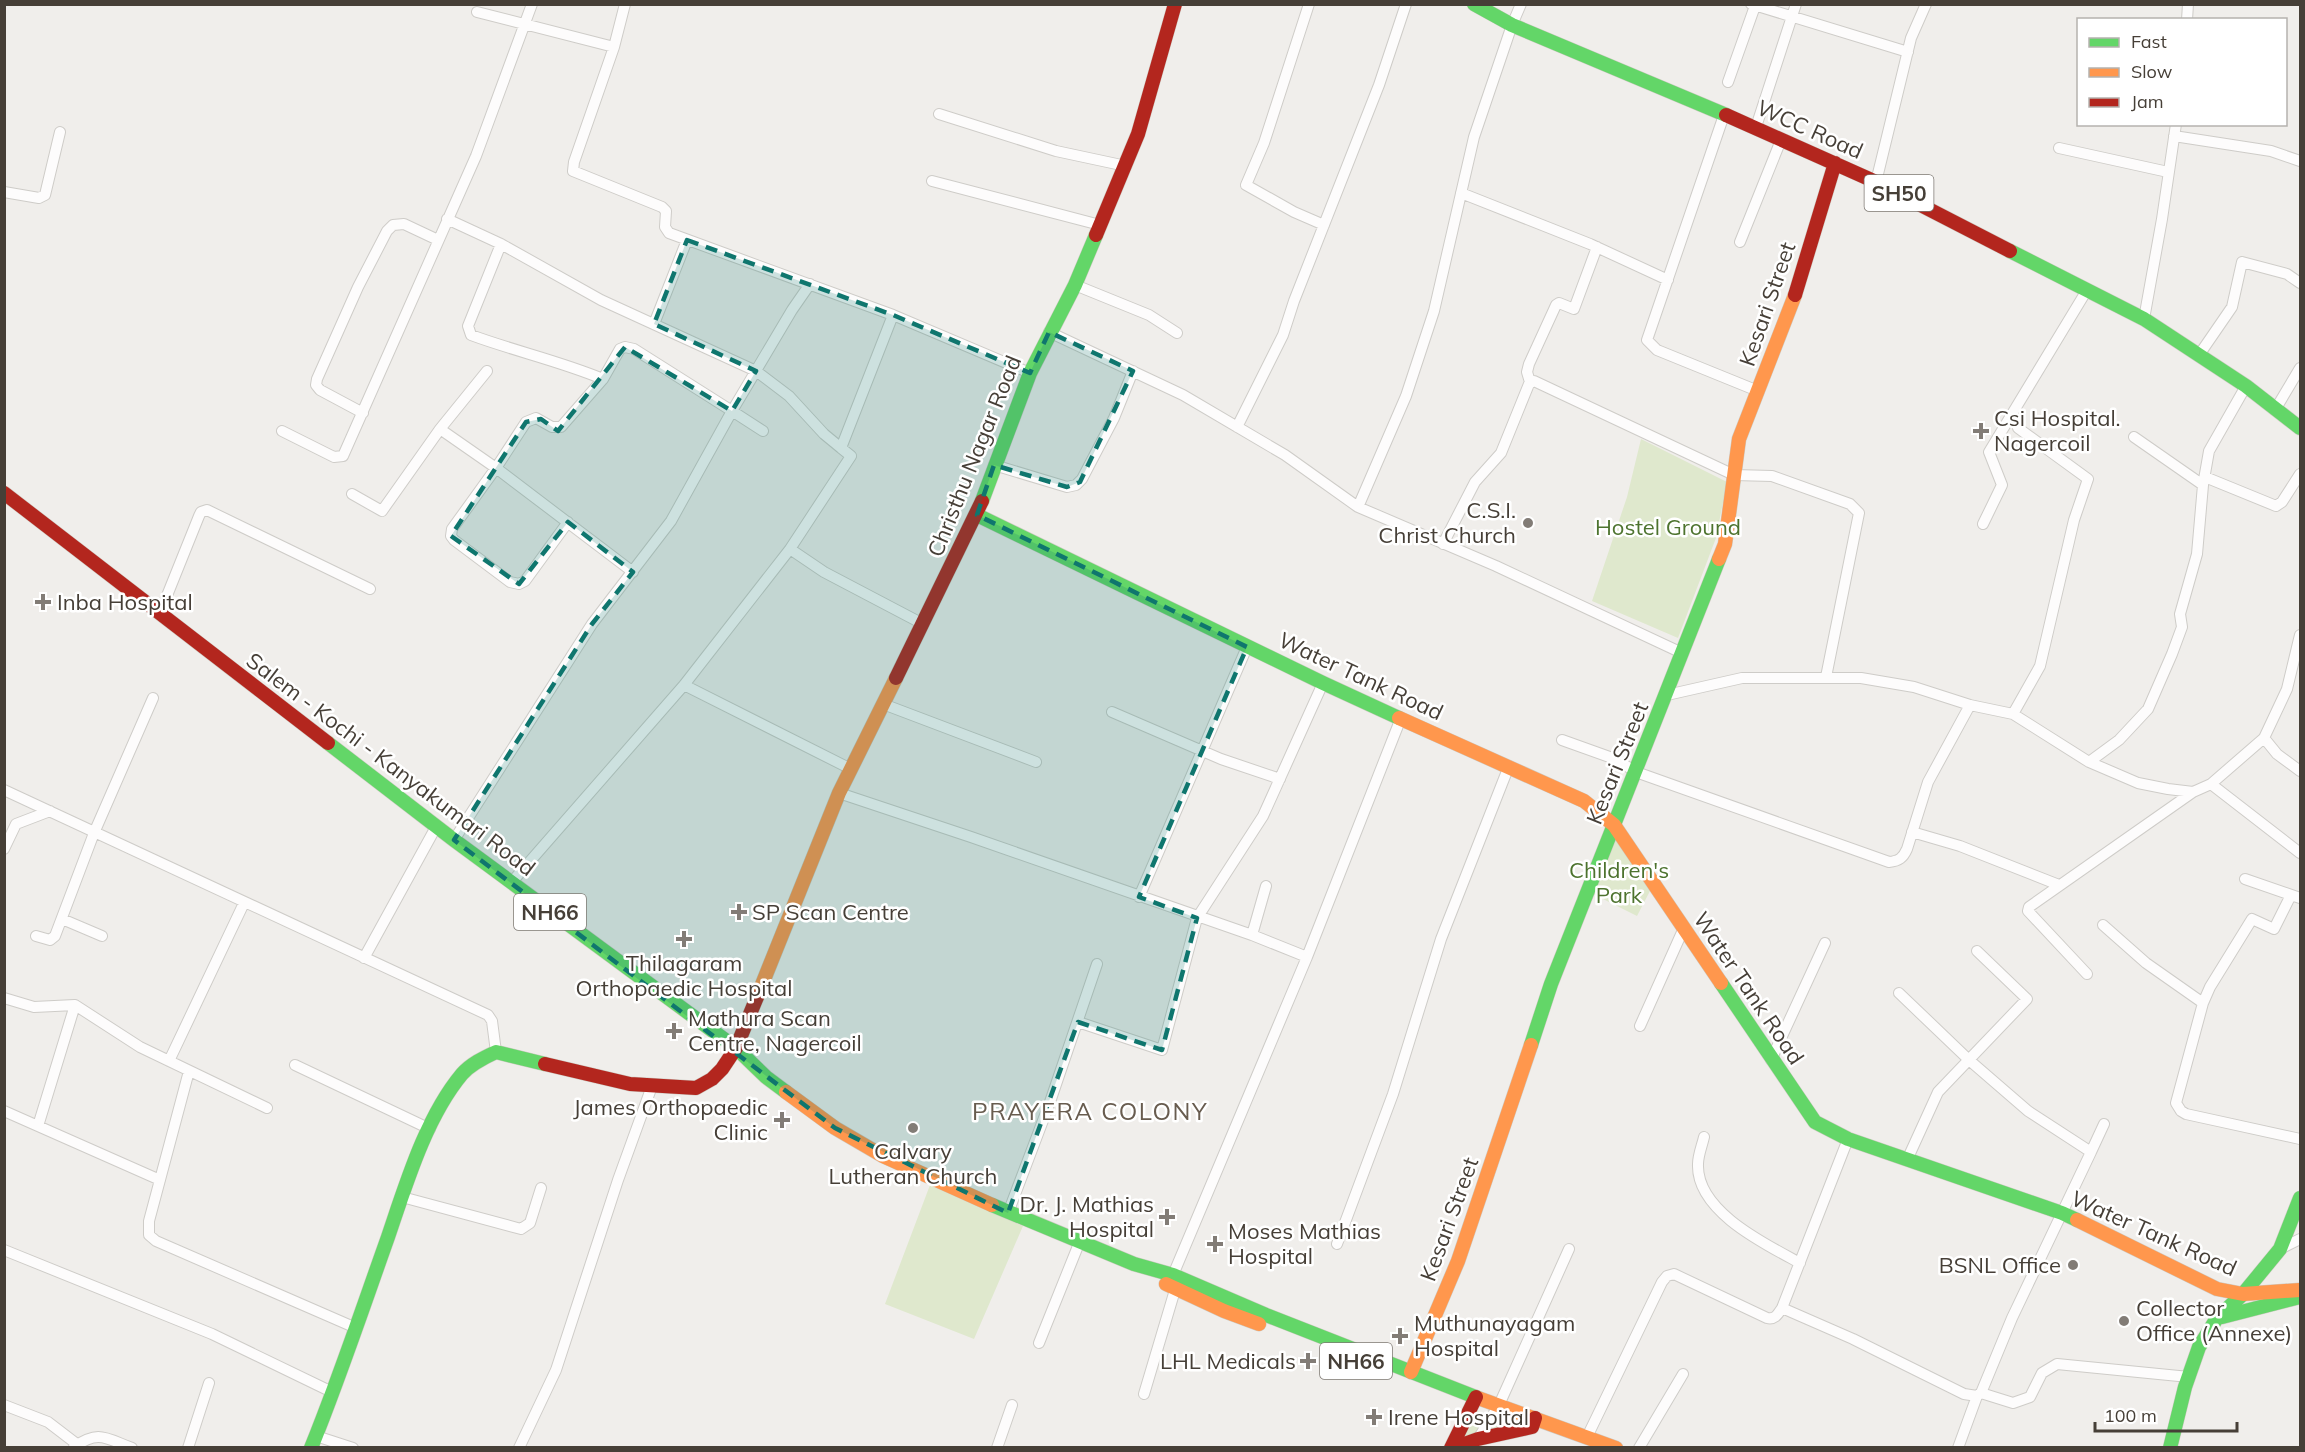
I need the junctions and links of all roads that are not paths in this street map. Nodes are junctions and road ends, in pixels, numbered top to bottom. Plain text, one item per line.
1 (532, 4) edge
2 (625, 4) edge
3 (1175, 4) edge
4 (1309, 4) edge
5 (1406, 4) edge
6 (1474, 4) edge
7 (1521, 4) edge
8 (1796, 4) edge
9 (1926, 4) edge
10 (1753, 5) edge
11 (477, 12) dead end
12 (1792, 17) junction
13 (526, 25) junction
14 (1512, 25) junction
15 (614, 46) junction
16 (1908, 52) junction
17 (1728, 82) dead end
18 (939, 114) dead end
19 (1724, 115) junction
20 (1756, 127) junction
21 (2175, 130) edge
22 (60, 132) dead end
23 (1781, 140) junction
24 (2059, 148) dead end
25 (2301, 161) edge
26 (1835, 163) junction
27 (1126, 166) junction
28 (2168, 172) junction
29 (932, 181) dead end
30 (1876, 182) junction
31 (4, 192) edge
32 (1461, 193) junction
33 (447, 219) junction
34 (1100, 225) junction
35 (1324, 225) junction
36 (438, 240) junction
37 (687, 240) junction
38 (1740, 242) dead end
39 (501, 244) junction
40 (1597, 247) junction
41 (1668, 280) junction
42 (2301, 283) edge
43 (810, 284) junction
44 (1075, 285) junction
45 (2087, 290) junction
46 (893, 315) junction
47 (2144, 319) junction
48 (654, 324) junction
49 (1049, 332) junction
50 (1177, 333) dead end
51 (2199, 355) junction
52 (2301, 368) edge
53 (1133, 370) junction
54 (487, 371) dead end
55 (756, 371) junction
56 (1030, 373) junction
57 (603, 379) junction
58 (1530, 382) junction
59 (2246, 386) junction
60 (1758, 391) junction
61 (2275, 410) junction
62 (732, 411) junction
63 (363, 413) junction
64 (1237, 427) junction
65 (2018, 428) dead end
66 (2301, 428) edge
67 (440, 429) junction
68 (282, 431) dead end
69 (763, 431) dead end
70 (2134, 436) dead end
71 (841, 448) junction
72 (994, 465) junction
73 (496, 468) junction
74 (2301, 474) edge
75 (1734, 476) junction
76 (2204, 481) junction
77 (4, 493) edge
78 (352, 494) dead end
79 (1358, 507) junction
80 (977, 515) junction
81 (568, 522) junction
82 (1983, 524) dead end
83 (1443, 544) junction
84 (790, 549) junction
85 (633, 572) junction
86 (370, 589) dead end
87 (160, 613) junction
88 (923, 624) junction
89 (2301, 635) edge
90 (1247, 647) junction
91 (1682, 653) junction
92 (2296, 671) edge
93 (1826, 677) junction
94 (1323, 683) junction
95 (684, 685) junction
96 (1667, 695) junction
97 (153, 698) dead end
98 (883, 704) junction
99 (1970, 705) junction
100 (1112, 712) dead end
101 (2013, 714) junction
102 (1401, 718) junction
103 (2264, 738) junction
104 (1562, 740) dead end
105 (1202, 751) junction
106 (1036, 762) dead end
107 (2089, 762) junction
108 (1509, 766) junction
109 (851, 769) junction
110 (2301, 771) edge
111 (1636, 772) junction
112 (1280, 779) junction
113 (2211, 784) junction
114 (4, 790) edge
115 (2193, 792) junction
116 (839, 793) junction
117 (50, 811) junction
118 (1614, 825) junction
119 (436, 826) junction
120 (1912, 832) junction
121 (94, 833) junction
122 (454, 840) junction
123 (4, 849) edge
124 (2301, 853) edge
125 (2245, 879) dead end
126 (512, 883) junction
127 (2059, 885) junction
128 (1266, 886) dead end
129 (1139, 897) junction
130 (2296, 897) edge
131 (244, 903) junction
132 (1197, 918) junction
133 (62, 919) junction
134 (2103, 925) dead end
135 (1683, 930) junction
136 (36, 936) dead end
137 (102, 936) dead end
138 (1252, 936) junction
139 (1825, 943) dead end
140 (1977, 951) dead end
141 (1307, 957) junction
142 (364, 958) junction
143 (1097, 963) dead end
144 (2087, 974) dead end
145 (1899, 993) dead end
146 (4, 998) edge
147 (2203, 1003) junction
148 (75, 1005) junction
149 (1078, 1022) junction
150 (1640, 1026) dead end
151 (736, 1048) junction
152 (496, 1052) junction
153 (1771, 1060) junction
154 (1969, 1060) junction
155 (169, 1061) junction
156 (295, 1065) dead end
157 (189, 1071) junction
158 (652, 1086) junction
159 (267, 1108) dead end
160 (4, 1111) edge
161 (2104, 1124) dead end
162 (38, 1126) junction
163 (430, 1129) junction
164 (1704, 1137) dead end
165 (2301, 1138) edge
166 (1848, 1139) junction
167 (2091, 1152) junction
168 (1907, 1160) junction
169 (160, 1180) junction
170 (542, 1188) dead end
171 (402, 1197) junction
172 (2301, 1198) edge
173 (1008, 1213) junction
174 (2062, 1214) junction
175 (2301, 1239) edge
176 (1080, 1241) junction
177 (1336, 1244) dead end
178 (1569, 1249) dead end
179 (2280, 1249) junction
180 (4, 1250) edge
181 (1800, 1263) junction
182 (1134, 1264) junction
183 (1173, 1275) junction
184 (1175, 1290) junction
185 (2301, 1290) edge
186 (2243, 1294) junction
187 (2301, 1297) edge
188 (1782, 1308) junction
189 (2217, 1318) junction
190 (356, 1328) junction
191 (1039, 1343) dead end
192 (1411, 1371) junction
193 (1683, 1374) dead end
194 (2188, 1377) junction
195 (209, 1383) dead end
196 (332, 1392) junction
197 (1144, 1394) dead end
198 (1979, 1394) junction
199 (1474, 1402) junction
200 (4, 1405) edge
201 (1012, 1406) dead end
202 (1496, 1409) junction
203 (1534, 1423) junction
204 (1478, 1439) junction
205 (313, 1442) edge
206 (1585, 1442) edge
207 (75, 1446) edge
208 (132, 1448) edge
209 (188, 1448) edge
210 (352, 1448) edge
211 (519, 1448) edge
212 (997, 1448) edge
213 (1452, 1448) edge
214 (1616, 1448) edge
215 (1639, 1448) edge
216 (1958, 1448) edge
217 (2170, 1448) edge

1 - 13 street
2 - 15 street
3 - 27 main road, Christhu Nagar Road
4 - 35 street
5 - 35 street
6 - 14 main road, WCC Road / SH50
7 - 14 street
8 - 12 street
9 - 16 street
10 - 12 street
10 - 17 street
11 - 13 street
12 - 16 street
12 - 20 street
13 - 15 street
13 - 33 street
14 - 19 main road, WCC Road / SH50
14 - 32 street
15 - 37 street
16 - 30 street
18 - 27 street
19 - 20 main road, WCC Road / SH50
19 - 41 street
20 - 23 main road, WCC Road / SH50
21 - 25 street
21 - 28 street
22 - 31 street
23 - 26 main road, WCC Road / SH50
23 - 38 street
24 - 28 street
26 - 30 main road, WCC Road / SH50
26 - 60 main road, Kesari Street
27 - 34 main road, Christhu Nagar Road
28 - 47 street
29 - 34 street
30 - 45 main road, WCC Road / SH50
32 - 40 street
32 - 79 street
33 - 36 street
33 - 39 street
34 - 44 main road, Christhu Nagar Road
35 - 64 street
36 - 63 street
36 - 63 street
37 - 43 street
37 - 48 street
39 - 48 street
39 - 57 street
40 - 41 street
40 - 58 street
41 - 60 street
42 - 51 street
43 - 46 street
43 - 55 street
44 - 49 main road, Christhu Nagar Road
44 - 50 street
45 - 47 main road, WCC Road / SH50
45 - 82 street
46 - 56 street
46 - 71 street
47 - 51 main road, WCC Road / SH50
48 - 55 street
49 - 53 street
49 - 56 main road, Christhu Nagar Road
51 - 59 main road, WCC Road / SH50
52 - 61 street
53 - 64 street
53 - 72 street
54 - 67 street
55 - 62 street
55 - 71 street
56 - 72 main road, Christhu Nagar Road
57 - 62 street
57 - 73 street
58 - 75 street
58 - 83 street
59 - 61 main road, WCC Road / SH50
59 - 76 street
60 - 75 main road, Kesari Street
61 - 66 main road, WCC Road / SH50
62 - 69 street
62 - 85 street
63 - 68 street
64 - 79 street
65 - 101 street
67 - 73 street
67 - 78 street
70 - 76 street
71 - 84 street
72 - 80 main road, Christhu Nagar Road
73 - 81 street
73 - 81 street
74 - 76 street
75 - 91 main road, Kesari Street
75 - 93 street
76 - 107 street
77 - 87 main road, Salem - Kochi - Kanyakumari Road / NH66
79 - 83 street
80 - 88 main road, Christhu Nagar Road
80 - 90 main road, Water Tank Road
81 - 85 street
83 - 91 street
84 - 88 street
84 - 95 street
85 - 122 street
86 - 87 street
87 - 119 main road, Salem - Kochi - Kanyakumari Road / NH66
88 - 98 main road, Christhu Nagar Road
89 - 92 street
90 - 94 main road, Water Tank Road
90 - 105 street
91 - 96 main road, Kesari Street
92 - 103 street
93 - 96 street
93 - 99 street
94 - 102 main road, Water Tank Road
94 - 112 street
95 - 109 street
95 - 126 street
96 - 111 main road, Kesari Street
97 - 121 street
98 - 106 street
98 - 109 main road, Christhu Nagar Road
99 - 101 street
99 - 120 street
100 - 105 street
101 - 107 street
102 - 108 main road, Water Tank Road
102 - 141 street
103 - 110 street
103 - 113 street
104 - 111 street
105 - 112 street
105 - 129 street
107 - 115 street
108 - 118 main road, Water Tank Road
108 - 177 street
109 - 116 main road, Christhu Nagar Road
111 - 118 main road, Kesari Street
111 - 120 street
112 - 132 street
113 - 115 street
113 - 124 street
114 - 117 street
115 - 127 street
116 - 129 street
116 - 151 main road, Christhu Nagar Road
117 - 121 street
117 - 123 street
118 - 135 main road, Water Tank Road
118 - 192 main road, Kesari Street
119 - 122 main road, Salem - Kochi - Kanyakumari Road / NH66
119 - 142 street
120 - 127 street
121 - 131 street
121 - 133 street
122 - 126 main road, Salem - Kochi - Kanyakumari Road / NH66
125 - 130 street
126 - 151 main road, Salem - Kochi - Kanyakumari Road / NH66
127 - 144 street
128 - 138 street
129 - 132 street
130 - 147 street
131 - 142 street
131 - 155 street
132 - 138 street
132 - 149 street
133 - 136 street
133 - 137 street
134 - 147 street
135 - 150 street
135 - 153 main road, Water Tank Road
138 - 141 street
139 - 153 street
140 - 154 street
141 - 183 street
142 - 152 street
143 - 149 street
145 - 154 street
146 - 148 street
147 - 165 street
148 - 155 street
148 - 162 street
149 - 173 street
151 - 158 main road, Christhu Nagar Road
151 - 173 main road, Salem - Kochi - Kanyakumari Road / NH66
152 - 158 main road, Christhu Nagar Road
152 - 163 main road
153 - 166 main road, Water Tank Road
154 - 167 street
154 - 168 street
155 - 157 street
156 - 163 street
157 - 159 street
157 - 169 street
158 - 211 street
160 - 162 street
161 - 167 street
162 - 169 street
163 - 171 main road
164 - 181 street
166 - 168 main road, Water Tank Road
166 - 181 street
167 - 174 street
168 - 174 main road, Water Tank Road
169 - 190 street
170 - 171 street
171 - 190 main road
172 - 179 main road
173 - 176 main road, Salem - Kochi - Kanyakumari Road / NH66
174 - 186 main road, Water Tank Road
174 - 198 street
175 - 179 street
176 - 182 main road, Salem - Kochi - Kanyakumari Road / NH66
176 - 191 street
178 - 202 street
179 - 186 main road
180 - 196 street
181 - 188 street
182 - 183 main road, Salem - Kochi - Kanyakumari Road / NH66
182 - 184 main road, Salem - Kochi - Kanyakumari Road / NH66
183 - 192 main road, Salem - Kochi - Kanyakumari Road / NH66
184 - 197 street
184 - 199 main road, Salem - Kochi - Kanyakumari Road / NH66
185 - 186 main road, Water Tank Road
186 - 189 main road
187 - 189 main road
188 - 198 street
188 - 206 street
189 - 194 main road
190 - 196 main road
192 - 199 main road, Salem - Kochi - Kanyakumari Road / NH66
193 - 215 street
194 - 198 street
194 - 217 main road
195 - 209 street
196 - 205 main road
198 - 216 street
199 - 202 main road, Salem - Kochi - Kanyakumari Road / NH66
199 - 213 main road
200 - 207 street
201 - 212 street
202 - 203 main road, Salem - Kochi - Kanyakumari Road / NH66
202 - 204 street
203 - 204 main road
203 - 206 main road, Salem - Kochi - Kanyakumari Road / NH66
204 - 213 main road
205 - 210 street
206 - 214 main road, Salem - Kochi - Kanyakumari Road / NH66
207 - 208 street

